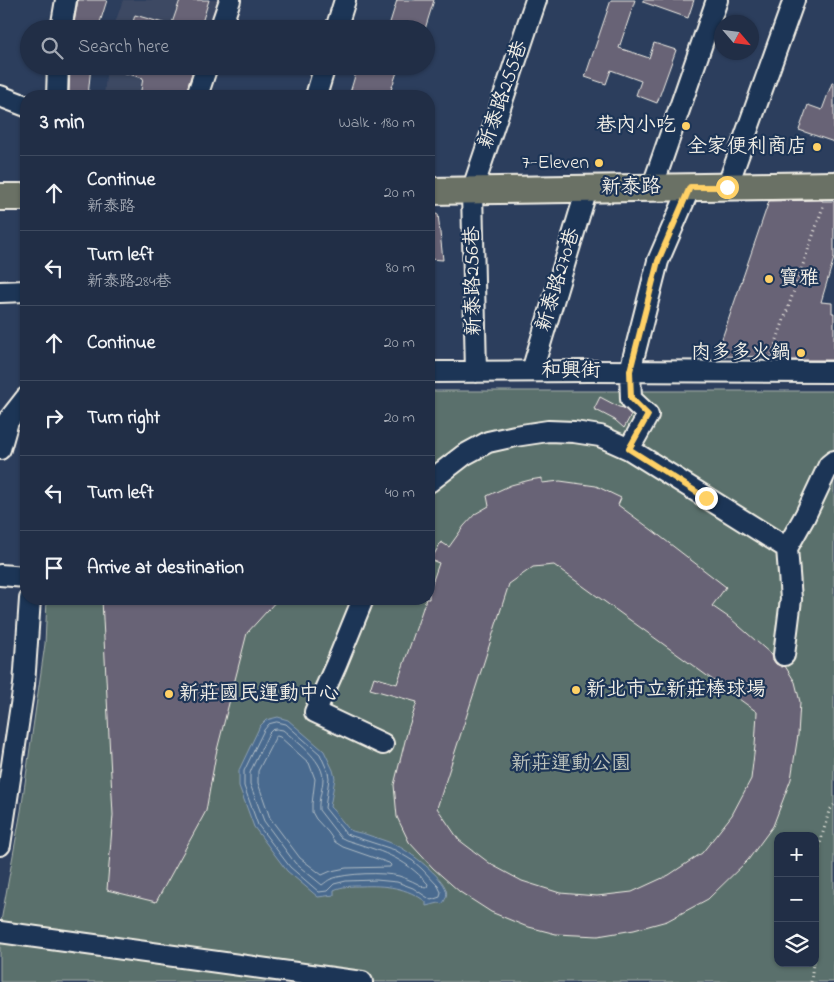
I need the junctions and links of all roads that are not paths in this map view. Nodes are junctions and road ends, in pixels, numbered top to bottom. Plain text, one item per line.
1 (66, 0) edge
2 (230, 0) edge
3 (344, 0) edge
4 (536, 0) edge
5 (717, 0) edge
6 (794, 0) edge
7 (63, 20) edge
8 (223, 20) edge
9 (338, 20) edge
10 (58, 75) edge
11 (204, 75) edge
12 (322, 75) edge
13 (58, 90) edge
14 (199, 90) edge
15 (318, 90) edge
16 (0, 96) edge
17 (20, 104) edge
18 (832, 185) edge
19 (690, 187) junction
20 (727, 187) junction
21 (652, 188) junction
22 (587, 189) junction
23 (435, 191) edge
24 (472, 191) junction
25 (0, 197) edge
26 (20, 197) edge
27 (20, 291) edge
28 (0, 292) edge
29 (532, 371) junction
30 (630, 371) junction
31 (435, 372) edge
32 (476, 372) junction
33 (834, 372) edge
34 (20, 404) edge
35 (4, 420) edge
36 (629, 449) junction
37 (0, 450) edge
38 (834, 461) edge
39 (435, 478) edge
40 (787, 548) junction
41 (0, 575) edge
42 (20, 577) edge
43 (30, 605) edge
44 (361, 605) edge
45 (784, 655) dead end
46 (383, 744) dead end
47 (0, 845) edge
48 (0, 932) edge
49 (362, 982) edge

1 - 7 street
2 - 8 street
3 - 9 street
4 - 24 street, 新泰路255巷
5 - 21 street
6 - 20 street
10 - 13 street
11 - 14 street
12 - 15 street
16 - 17 street
18 - 20 main road, 新泰路
19 - 20 main road, 新泰路
19 - 21 main road, 新泰路
19 - 30 street
21 - 22 main road, 新泰路
22 - 24 main road, 新泰路
22 - 29 street, 新泰路270巷
23 - 24 main road, 新泰路
24 - 32 street, 新泰路256巷
25 - 26 main road
27 - 28 street
29 - 30 street, 和興街
29 - 32 street, 和興街
30 - 33 street, 和興街
30 - 36 street
31 - 32 street, 和興街
34 - 35 street
35 - 37 street
36 - 39 street
36 - 40 street
38 - 40 street
40 - 45 street
41 - 42 street
43 - 47 street
44 - 46 street
48 - 49 street

